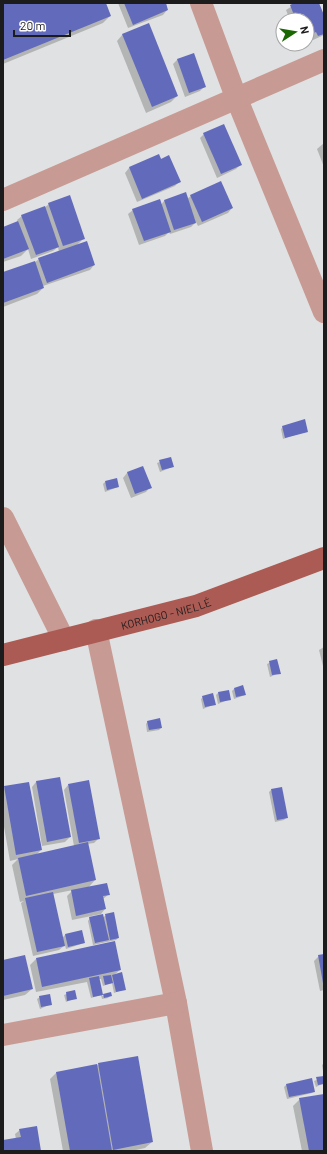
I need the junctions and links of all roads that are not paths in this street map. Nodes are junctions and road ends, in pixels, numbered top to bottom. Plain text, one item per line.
1 (201, 3) edge
2 (324, 60) edge
3 (236, 97) junction
4 (3, 200) edge
5 (318, 278) edge
6 (324, 312) edge
7 (3, 518) edge
8 (324, 558) edge
9 (96, 630) junction
10 (64, 640) junction
11 (3, 655) edge
12 (176, 1003) junction
13 (3, 1035) edge
14 (202, 1151) edge

1 - 3 street
2 - 3 street
3 - 4 street
3 - 5 street
5 - 6 street
7 - 10 street
8 - 9 main road, KORHOGO - NIELLÉ
9 - 10 main road, KORHOGO - NIELLÉ
9 - 12 street
10 - 11 main road, KORHOGO - NIELLÉ
12 - 13 street
12 - 14 street

